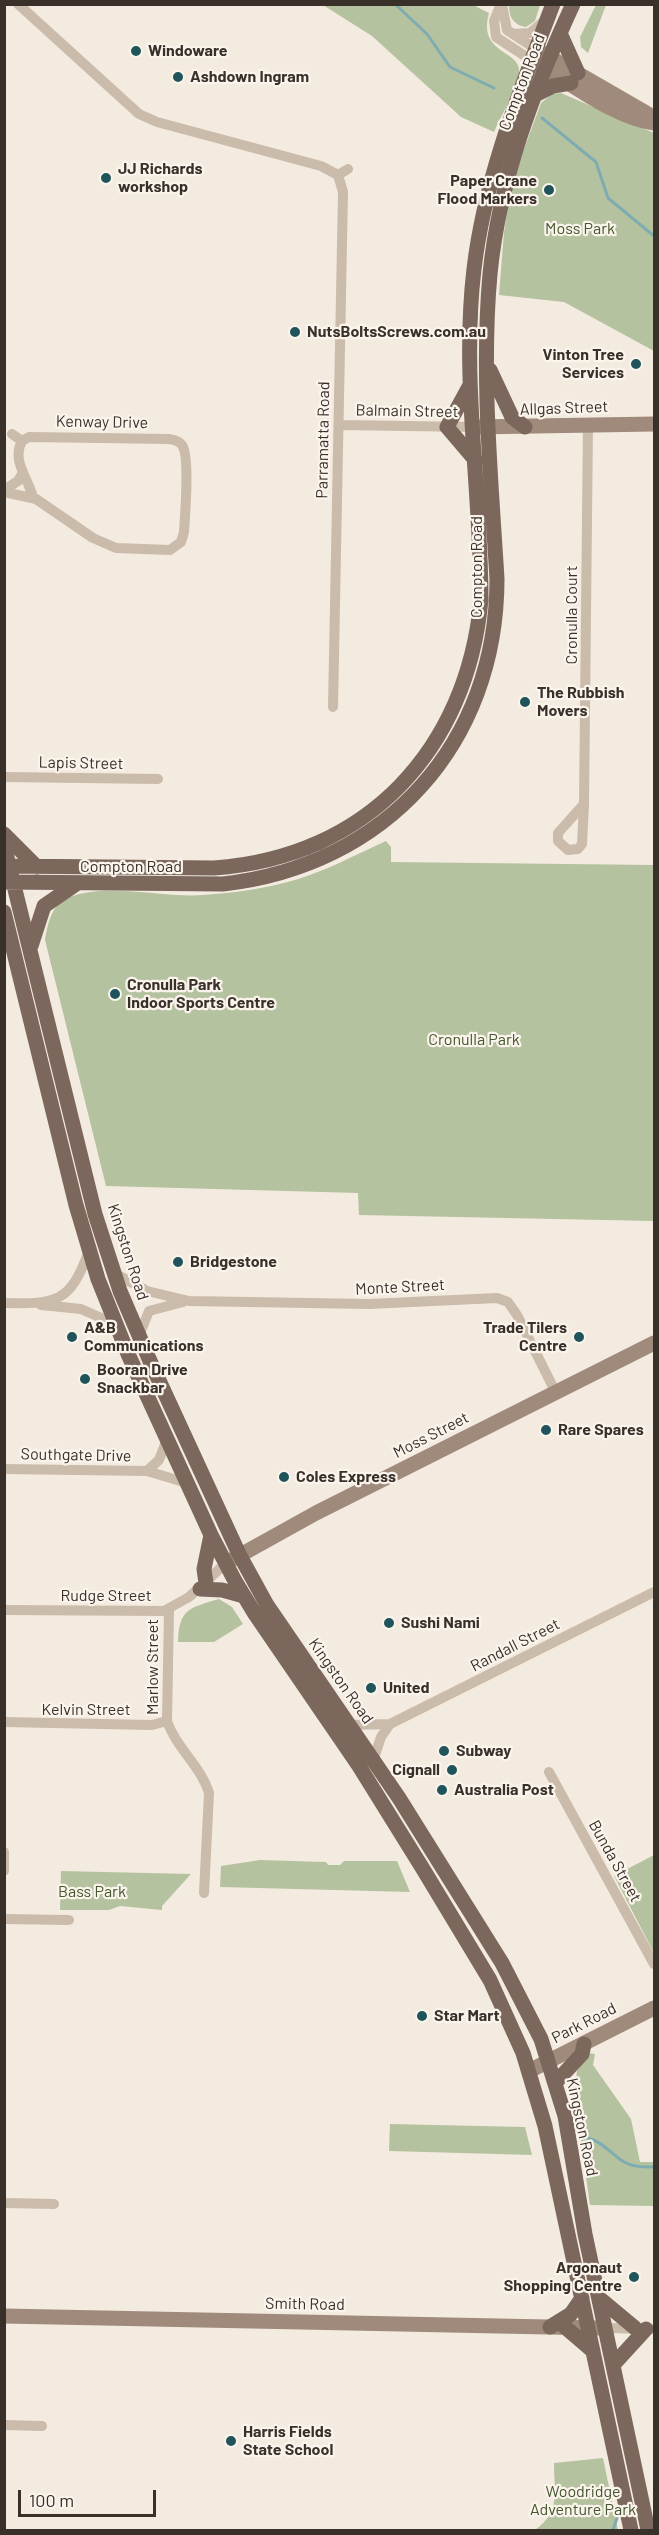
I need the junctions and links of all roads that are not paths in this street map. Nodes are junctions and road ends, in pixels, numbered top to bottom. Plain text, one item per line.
1 (18, 4) edge
2 (501, 4) edge
3 (573, 4) edge
4 (550, 11) edge
5 (510, 33) junction
6 (560, 33) junction
7 (533, 55) junction
8 (548, 63) junction
9 (575, 78) junction
10 (537, 94) junction
11 (654, 121) edge
12 (348, 169) dead end
13 (338, 175) junction
14 (487, 362) junction
15 (471, 381) junction
16 (654, 424) edge
17 (339, 425) junction
18 (588, 425) junction
19 (447, 427) junction
20 (474, 427) junction
21 (490, 427) junction
22 (525, 427) junction
23 (12, 434) dead end
24 (22, 441) junction
25 (476, 461) junction
26 (22, 474) junction
27 (4, 491) edge
28 (33, 498) junction
29 (333, 707) dead end
30 (4, 777) edge
31 (158, 779) dead end
32 (584, 804) dead end
33 (4, 834) edge
34 (4, 845) edge
35 (7, 866) edge
36 (37, 867) junction
37 (9, 883) edge
38 (76, 884) junction
39 (4, 912) edge
40 (31, 946) junction
41 (90, 1251) junction
42 (114, 1273) junction
43 (189, 1300) junction
44 (4, 1303) edge
45 (37, 1304) junction
46 (116, 1324) junction
47 (139, 1337) junction
48 (654, 1343) edge
49 (556, 1393) junction
50 (167, 1439) junction
51 (4, 1469) edge
52 (147, 1471) junction
53 (187, 1483) junction
54 (211, 1535) junction
55 (239, 1554) junction
56 (226, 1563) junction
57 (203, 1586) junction
58 (654, 1592) edge
59 (244, 1596) junction
60 (4, 1610) edge
61 (169, 1610) junction
62 (167, 1721) junction
63 (4, 1722) edge
64 (390, 1724) junction
65 (350, 1725) junction
66 (374, 1758) junction
67 (549, 1772) dead end
68 (4, 1852) edge
69 (4, 1871) edge
70 (204, 1893) dead end
71 (4, 1919) edge
72 (69, 1920) dead end
73 (654, 1964) edge
74 (654, 2008) edge
75 (584, 2044) junction
76 (549, 2061) junction
77 (529, 2071) junction
78 (556, 2082) junction
79 (4, 2202) edge
80 (54, 2204) dead end
81 (582, 2298) junction
82 (599, 2298) junction
83 (4, 2316) edge
84 (557, 2327) junction
85 (588, 2328) junction
86 (605, 2328) junction
87 (645, 2329) edge
88 (593, 2351) junction
89 (614, 2364) junction
90 (4, 2425) edge
91 (42, 2426) dead end
92 (631, 2530) edge
93 (648, 2530) edge

1 - 13 street
2 - 5 street
2 - 7 street
3 - 6 main road, Compton Road
4 - 5 street
4 - 7 main road, Compton Road
5 - 7 street
6 - 8 main road, Compton Road
6 - 9 main road
7 - 8 street
7 - 15 main road, Compton Road
8 - 9 street
8 - 10 main road, Compton Road
9 - 10 main road
9 - 11 street
10 - 14 main road, Compton Road
12 - 13 street
13 - 17 street, Parramatta Road
14 - 21 main road, Compton Road
14 - 22 main road
15 - 19 main road
15 - 20 main road, Compton Road
16 - 18 street, Allgas Street
17 - 19 street, Balmain Street
17 - 29 street, Parramatta Road
18 - 22 street, Allgas Street
18 - 32 street, Cronulla Court
19 - 20 street, Balmain Street
19 - 25 main road
20 - 21 street, Allgas Street
20 - 25 main road, Compton Road
21 - 22 street, Allgas Street
21 - 38 main road, Compton Road
23 - 24 street
24 - 26 street
24 - 28 street, Kenway Drive
25 - 36 main road, Compton Road
26 - 27 street, Kenway Drive
26 - 28 street
27 - 28 street, Kenway Drive
30 - 31 street, Lapis Street
33 - 36 main road
34 - 35 main road, Kingston Road
35 - 36 main road, Compton Road
35 - 37 main road, Kingston Road
37 - 38 main road, Compton Road
37 - 40 main road, Kingston Road
38 - 40 main road
39 - 41 main road, Kingston Road
40 - 42 main road, Kingston Road
41 - 45 street
41 - 46 main road, Kingston Road
42 - 43 street, Monte Street
42 - 47 main road, Kingston Road
43 - 47 street, Monte Street
43 - 49 street, Monte Street
44 - 45 street
45 - 46 street
46 - 50 main road, Kingston Road
47 - 55 main road, Kingston Road
48 - 49 street, Moss Street
49 - 55 street, Moss Street
50 - 52 street, Southgate Drive
50 - 53 main road, Kingston Road
51 - 52 street, Southgate Drive
52 - 53 street, Southgate Drive
53 - 54 main road, Kingston Road
54 - 56 main road, Kingston Road
54 - 57 main road
55 - 56 street, Moss Street
55 - 65 main road, Kingston Road
56 - 57 street, Rudge Street
56 - 59 main road, Kingston Road
57 - 59 main road
57 - 61 street, Rudge Street
58 - 64 street, Randall Street
59 - 77 main road, Kingston Road
60 - 61 street, Rudge Street
61 - 62 street, Marlow Street
62 - 63 street, Kelvin Street
62 - 70 street, Marlow Street
64 - 65 street, Randall Street
64 - 66 street
65 - 66 main road, Kingston Road
66 - 76 main road, Kingston Road
67 - 73 street, Bunda Street
68 - 69 street
71 - 72 street
74 - 75 street, Park Road
75 - 76 street, Park Road
75 - 78 main road
76 - 77 street, Park Road
76 - 78 main road, Kingston Road
77 - 81 main road, Kingston Road
78 - 82 main road, Kingston Road
79 - 80 street
81 - 84 main road
81 - 85 main road, Kingston Road
82 - 86 main road, Kingston Road
82 - 87 main road
83 - 84 street, Smith Road
84 - 85 street, Smith Road
84 - 88 main road
85 - 86 street, Smith Road
85 - 88 main road, Kingston Road
86 - 87 street
86 - 89 main road, Kingston Road
87 - 89 main road
88 - 92 main road, Kingston Road
89 - 93 main road, Kingston Road
90 - 91 street

